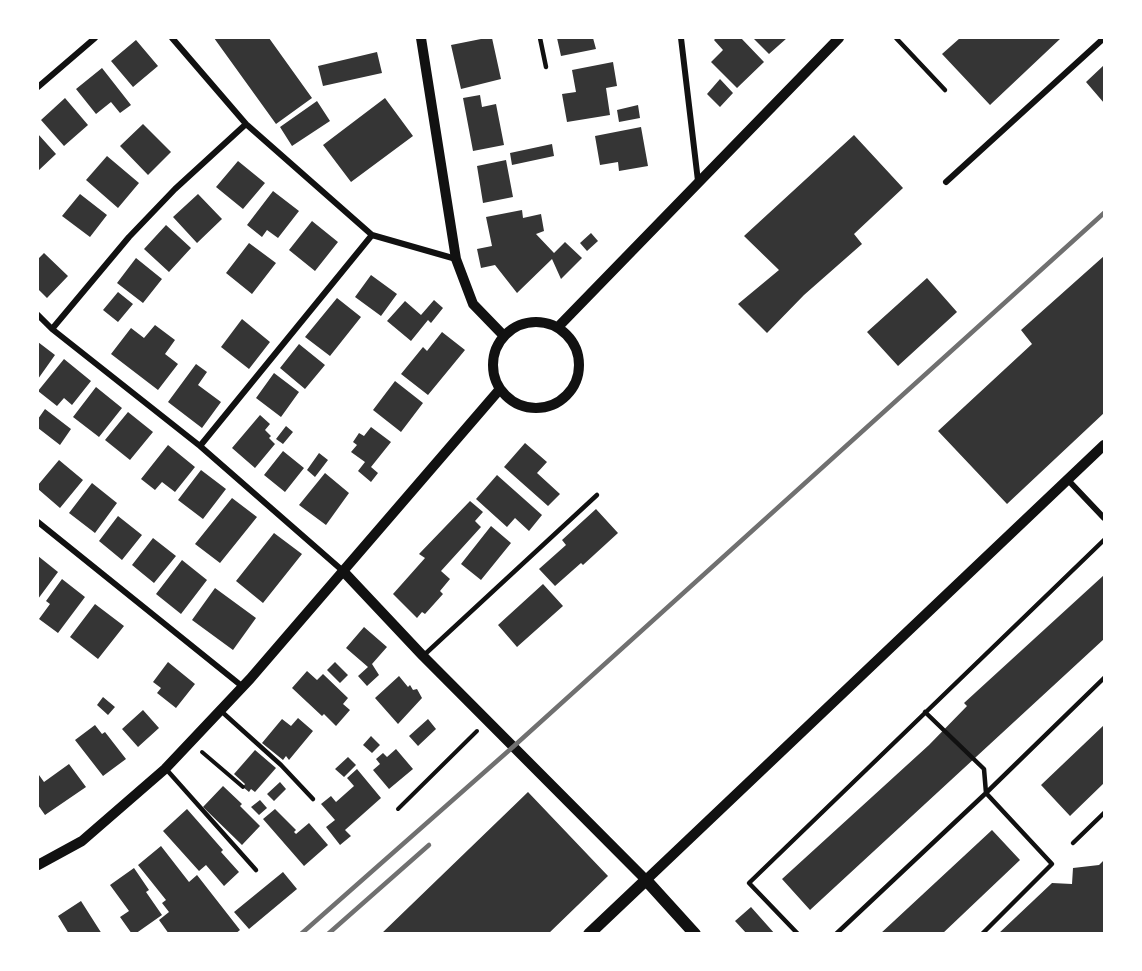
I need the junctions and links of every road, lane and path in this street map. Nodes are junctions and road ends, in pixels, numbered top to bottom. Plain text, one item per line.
1 (95, 38) edge
2 (172, 38) edge
3 (421, 38) edge
4 (540, 38) edge
5 (681, 38) edge
6 (839, 38) edge
7 (896, 38) edge
8 (1104, 38) edge
9 (546, 68) dead end
10 (38, 87) edge
11 (945, 90) dead end
12 (246, 124) junction
13 (698, 181) junction
14 (946, 182) dead end
15 (372, 235) junction
16 (456, 259) junction
17 (38, 315) edge
18 (558, 327) junction
19 (52, 329) junction
20 (504, 336) junction
21 (500, 389) junction
22 (1104, 445) edge
23 (200, 446) junction
24 (1068, 480) junction
25 (597, 495) dead end
26 (1104, 518) edge
27 (38, 522) edge
28 (1104, 540) edge
29 (343, 571) junction
30 (423, 656) junction
31 (1104, 678) edge
32 (243, 687) junction
33 (221, 711) junction
34 (926, 712) junction
35 (488, 720) junction
36 (191, 742) junction
37 (165, 769) junction
38 (243, 787) dead end
39 (986, 794) junction
40 (313, 799) dead end
41 (398, 809) dead end
42 (1104, 813) edge
43 (1073, 843) dead end
44 (38, 865) edge
45 (256, 870) dead end
46 (646, 880) junction
47 (589, 933) edge
48 (695, 933) edge
49 (798, 933) edge
50 (836, 933) edge
51 (982, 933) edge

1 - 10 street
2 - 12 street
3 - 16 street
4 - 9 lane
5 - 13 street
6 - 13 street
7 - 11 lane
8 - 14 street
12 - 15 street
12 - 19 street
13 - 18 street
15 - 16 street
15 - 23 street
16 - 20 street
17 - 19 street
18 - 20 street
18 - 21 street
19 - 23 street
20 - 21 street
21 - 29 street
22 - 24 street
23 - 29 street
24 - 26 street
24 - 46 street
25 - 30 lane
27 - 32 street
28 - 34 lane
29 - 30 street
29 - 32 street
30 - 35 street
31 - 39 lane
32 - 33 street
33 - 36 street
33 - 40 lane
34 - 39 lane
34 - 49 lane
35 - 41 path
35 - 46 street
36 - 37 street
36 - 38 path
37 - 44 street
37 - 45 lane
39 - 50 lane
39 - 51 lane
42 - 43 lane
46 - 47 main road
46 - 48 main road

